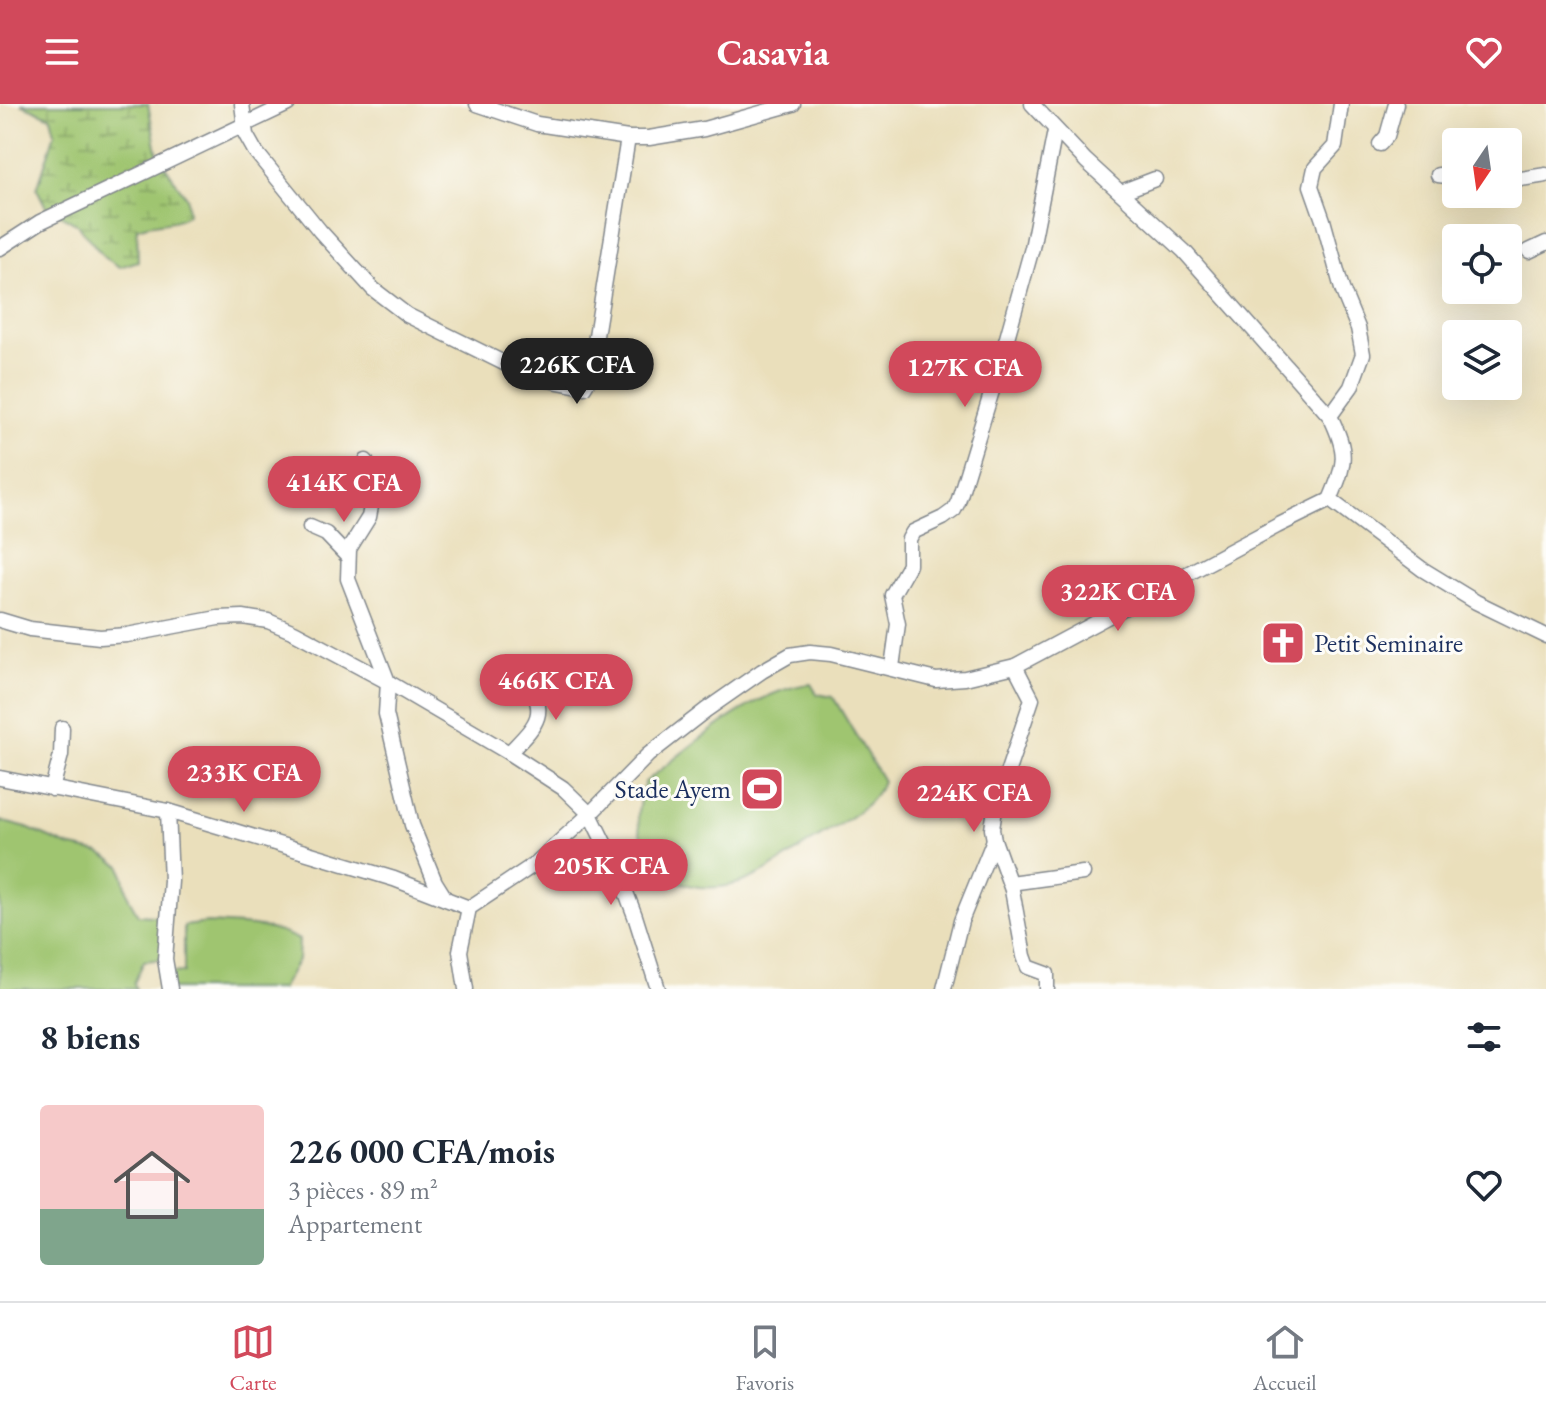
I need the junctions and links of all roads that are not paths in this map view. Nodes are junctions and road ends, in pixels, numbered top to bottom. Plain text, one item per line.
1 (242, 104) edge
2 (288, 104) edge
3 (477, 104) edge
4 (793, 104) edge
5 (1032, 104) edge
6 (1341, 104) edge
7 (1396, 104) edge
8 (244, 127) junction
9 (1055, 131) junction
10 (628, 138) junction
11 (1380, 144) dead end
12 (1438, 175) dead end
13 (1442, 175) edge
14 (1546, 175) edge
15 (1155, 179) dead end
16 (1522, 179) edge
17 (1121, 192) junction
18 (1546, 243) edge
19 (0, 248) edge
20 (1529, 251) dead end
21 (1330, 416) junction
22 (366, 461) dead end
23 (1330, 500) junction
24 (310, 527) dead end
25 (348, 557) junction
26 (0, 620) edge
27 (1546, 636) edge
28 (1015, 666) junction
29 (892, 667) junction
30 (388, 682) junction
31 (527, 683) dead end
32 (62, 728) dead end
33 (509, 753) junction
34 (0, 778) edge
35 (52, 789) junction
36 (168, 811) junction
37 (590, 814) junction
38 (994, 840) junction
39 (1083, 873) dead end
40 (1010, 883) junction
41 (445, 898) junction
42 (469, 908) junction
43 (170, 989) edge
44 (466, 989) edge
45 (658, 989) edge
46 (944, 989) edge
47 (1047, 989) edge

1 - 8 street
2 - 8 street
3 - 10 street
4 - 10 street
5 - 9 street
6 - 21 street
7 - 11 street
8 - 10 street
8 - 19 street
9 - 17 street
9 - 29 street
12 - 13 street
14 - 16 street
15 - 17 street
17 - 21 street
18 - 20 street
21 - 23 street
22 - 25 street
23 - 27 street
23 - 28 street
24 - 25 street
25 - 30 street
26 - 30 street
28 - 29 street
28 - 38 street
29 - 37 street
30 - 33 street
30 - 41 street
31 - 33 street
32 - 35 street
33 - 37 street
34 - 35 street
35 - 36 street
36 - 41 street
36 - 43 street
37 - 42 street
37 - 45 street
38 - 40 street
38 - 46 street
39 - 40 street
40 - 47 street
41 - 42 street
42 - 44 street

